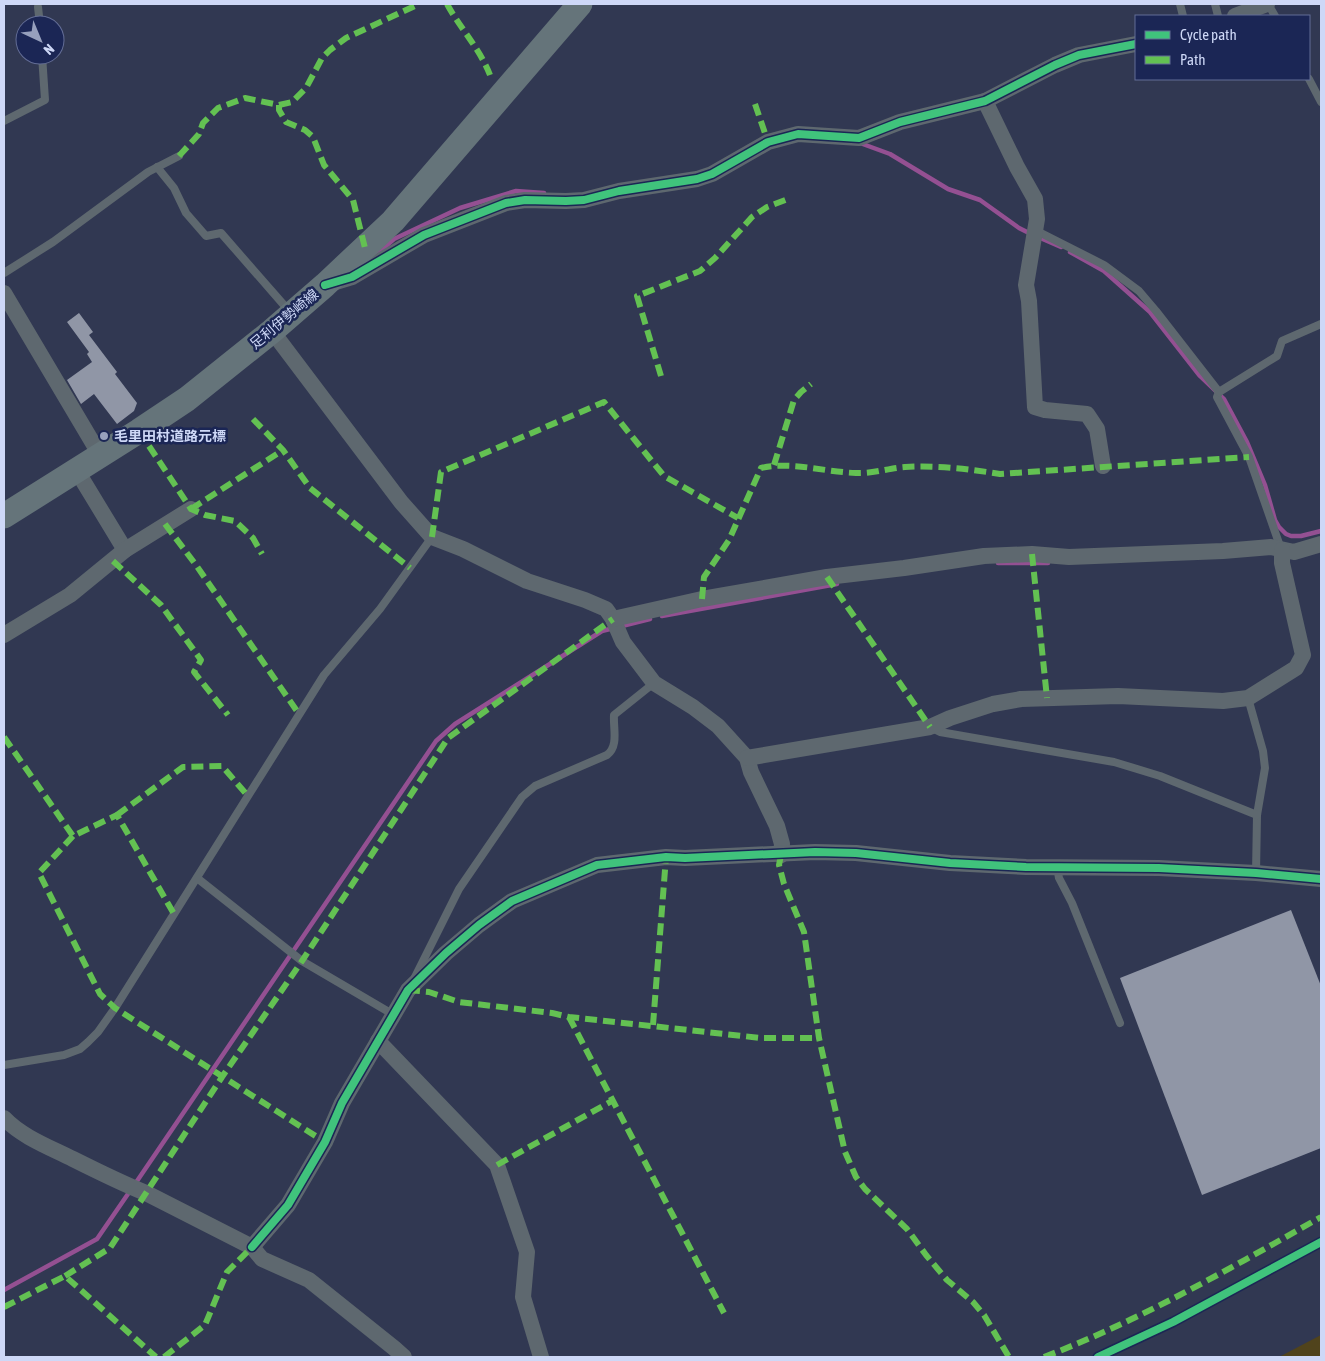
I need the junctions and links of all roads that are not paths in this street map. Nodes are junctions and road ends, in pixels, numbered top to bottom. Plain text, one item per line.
1 (580, 4) edge
2 (1267, 4) edge
3 (38, 7) dead end
4 (39, 15) edge
5 (1238, 15) edge
6 (1274, 15) edge
7 (1135, 44) edge
8 (43, 65) edge
9 (1310, 80) edge
10 (985, 101) junction
11 (1321, 102) edge
12 (4, 121) edge
13 (179, 156) dead end
14 (157, 167) junction
15 (1034, 234) junction
16 (4, 273) edge
17 (325, 285) junction
18 (4, 293) edge
19 (292, 314) junction
20 (1321, 324) edge
21 (272, 331) junction
22 (1218, 394) junction
23 (100, 455) junction
24 (1103, 466) dead end
25 (77, 471) junction
26 (191, 509) dead end
27 (4, 516) edge
28 (432, 537) junction
29 (1321, 544) edge
30 (124, 550) junction
31 (1282, 550) junction
32 (614, 619) junction
33 (4, 635) edge
34 (654, 683) junction
35 (1248, 698) junction
36 (930, 727) junction
37 (747, 758) junction
38 (1257, 815) junction
39 (781, 855) junction
40 (1057, 867) junction
41 (1256, 873) junction
42 (197, 878) junction
43 (1321, 879) edge
44 (408, 990) junction
45 (394, 1015) junction
46 (1120, 1023) dead end
47 (378, 1040) junction
48 (4, 1065) edge
49 (4, 1118) edge
50 (252, 1247) junction
51 (404, 1357) edge
52 (541, 1357) edge

1 - 17 main road, 足利伊勢崎線
2 - 5 street
2 - 6 lane
3 - 4 lane
7 - 10 street
8 - 12 lane
9 - 11 lane
10 - 15 street
10 - 17 street
13 - 14 lane
14 - 16 lane
14 - 19 lane
15 - 22 lane
15 - 24 street
17 - 19 main road, 足利伊勢崎線
18 - 23 street
19 - 21 main road, 足利伊勢崎線
20 - 22 lane
21 - 23 main road, 足利伊勢崎線
21 - 28 street
22 - 31 lane
23 - 25 main road, 足利伊勢崎線
25 - 27 main road, 足利伊勢崎線
25 - 30 street
26 - 30 street
28 - 32 street
28 - 42 lane
29 - 31 street
30 - 33 street
31 - 32 street
31 - 35 street
32 - 34 street
34 - 37 street
34 - 44 lane
35 - 36 street
35 - 38 lane
36 - 37 street
36 - 38 lane
37 - 39 street
38 - 41 lane
39 - 40 street
39 - 44 street
40 - 41 street
40 - 46 lane
41 - 43 street
42 - 45 lane
42 - 48 lane
44 - 45 street
45 - 47 street
47 - 50 street
47 - 52 street
49 - 50 street
50 - 51 street

